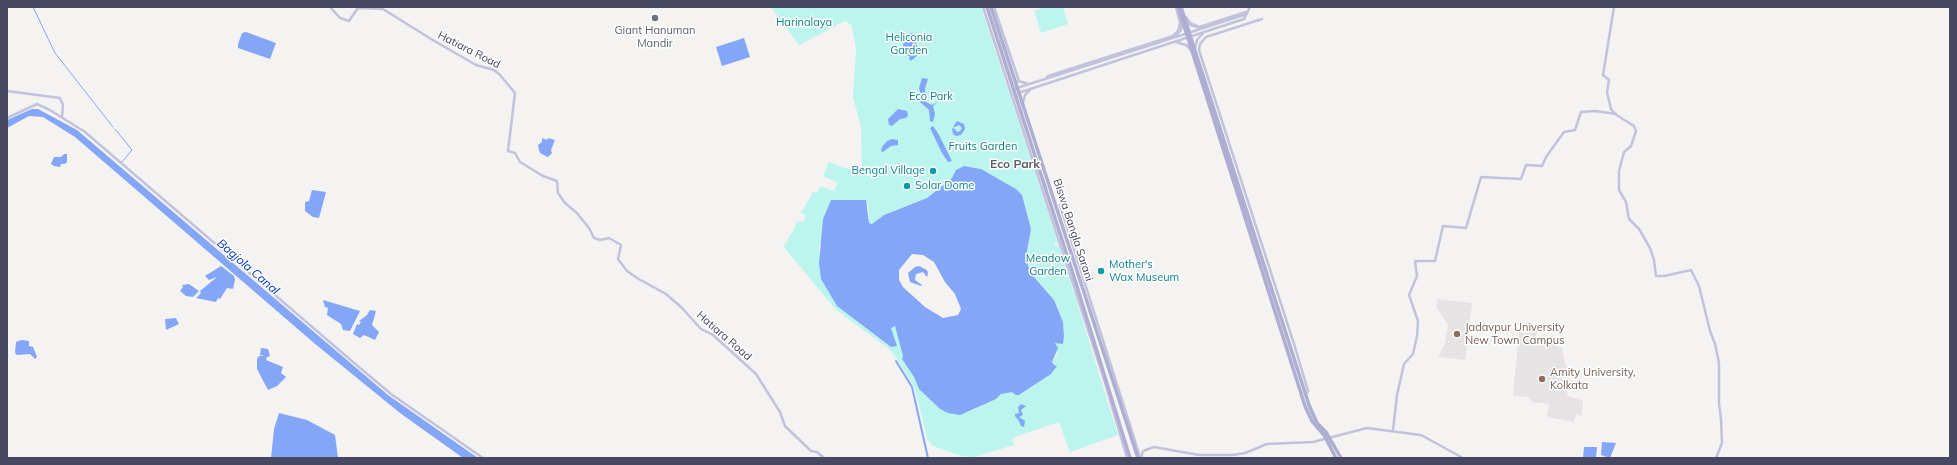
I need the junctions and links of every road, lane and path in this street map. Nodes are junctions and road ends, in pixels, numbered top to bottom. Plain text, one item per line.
1 (330, 7) edge
2 (983, 7) edge
3 (986, 7) edge
4 (991, 7) edge
5 (994, 7) edge
6 (1179, 7) edge
7 (1248, 7) edge
8 (1614, 7) edge
9 (383, 8) edge
10 (1246, 13) junction
11 (1262, 19) dead end
12 (1184, 21) junction
13 (1222, 26) junction
14 (1204, 30) junction
15 (1223, 32) junction
16 (1189, 35) junction
17 (1173, 38) junction
18 (1175, 41) junction
19 (1194, 51) junction
20 (1008, 56) junction
21 (1013, 74) junction
22 (1018, 81) junction
23 (1044, 81) junction
24 (1029, 84) junction
25 (1033, 87) junction
26 (7, 91) edge
27 (1016, 91) junction
28 (1023, 106) junction
29 (1616, 114) junction
30 (62, 117) junction
31 (7, 118) edge
32 (1060, 204) dead end
33 (1306, 395) junction
34 (1393, 430) junction
35 (1328, 439) junction
36 (1333, 456) edge
37 (483, 458) edge
38 (824, 458) edge
39 (1126, 458) edge
40 (1130, 458) edge
41 (1140, 458) edge
42 (1336, 458) edge
43 (1341, 458) edge
44 (1463, 458) edge
45 (1716, 458) edge

1 - 9 street, Hatiara Road
2 - 39 street
3 - 27 main road, Biswa Bangla Sarani
4 - 20 main road, Biswa Bangla Sarani
5 - 20 street
6 - 10 street
6 - 12 main road
6 - 23 street
7 - 10 street
8 - 29 street
9 - 38 street, Hatiara Road
10 - 13 street
10 - 14 street
11 - 15 street
12 - 14 street
12 - 16 main road
12 - 17 street
13 - 14 street
13 - 15 street
14 - 16 street
14 - 19 street
15 - 33 street
16 - 17 street
16 - 18 street
16 - 19 main road
17 - 23 street
18 - 19 street
18 - 23 street
19 - 33 main road
19 - 35 main road
20 - 21 main road, Biswa Bangla Sarani
20 - 22 street
21 - 22 street
21 - 27 main road, Biswa Bangla Sarani
22 - 24 street
23 - 24 street
23 - 25 street
24 - 27 street
25 - 27 street
25 - 28 street
26 - 30 street
27 - 28 main road, Biswa Bangla Sarani
27 - 40 main road, Biswa Bangla Sarani
28 - 41 main road, Biswa Bangla Sarani
29 - 34 street
29 - 45 street
30 - 31 street
30 - 37 street
32 - 41 street
33 - 35 main road
34 - 35 street
34 - 44 street
35 - 36 main road
35 - 41 street
35 - 43 main road
36 - 42 main road

